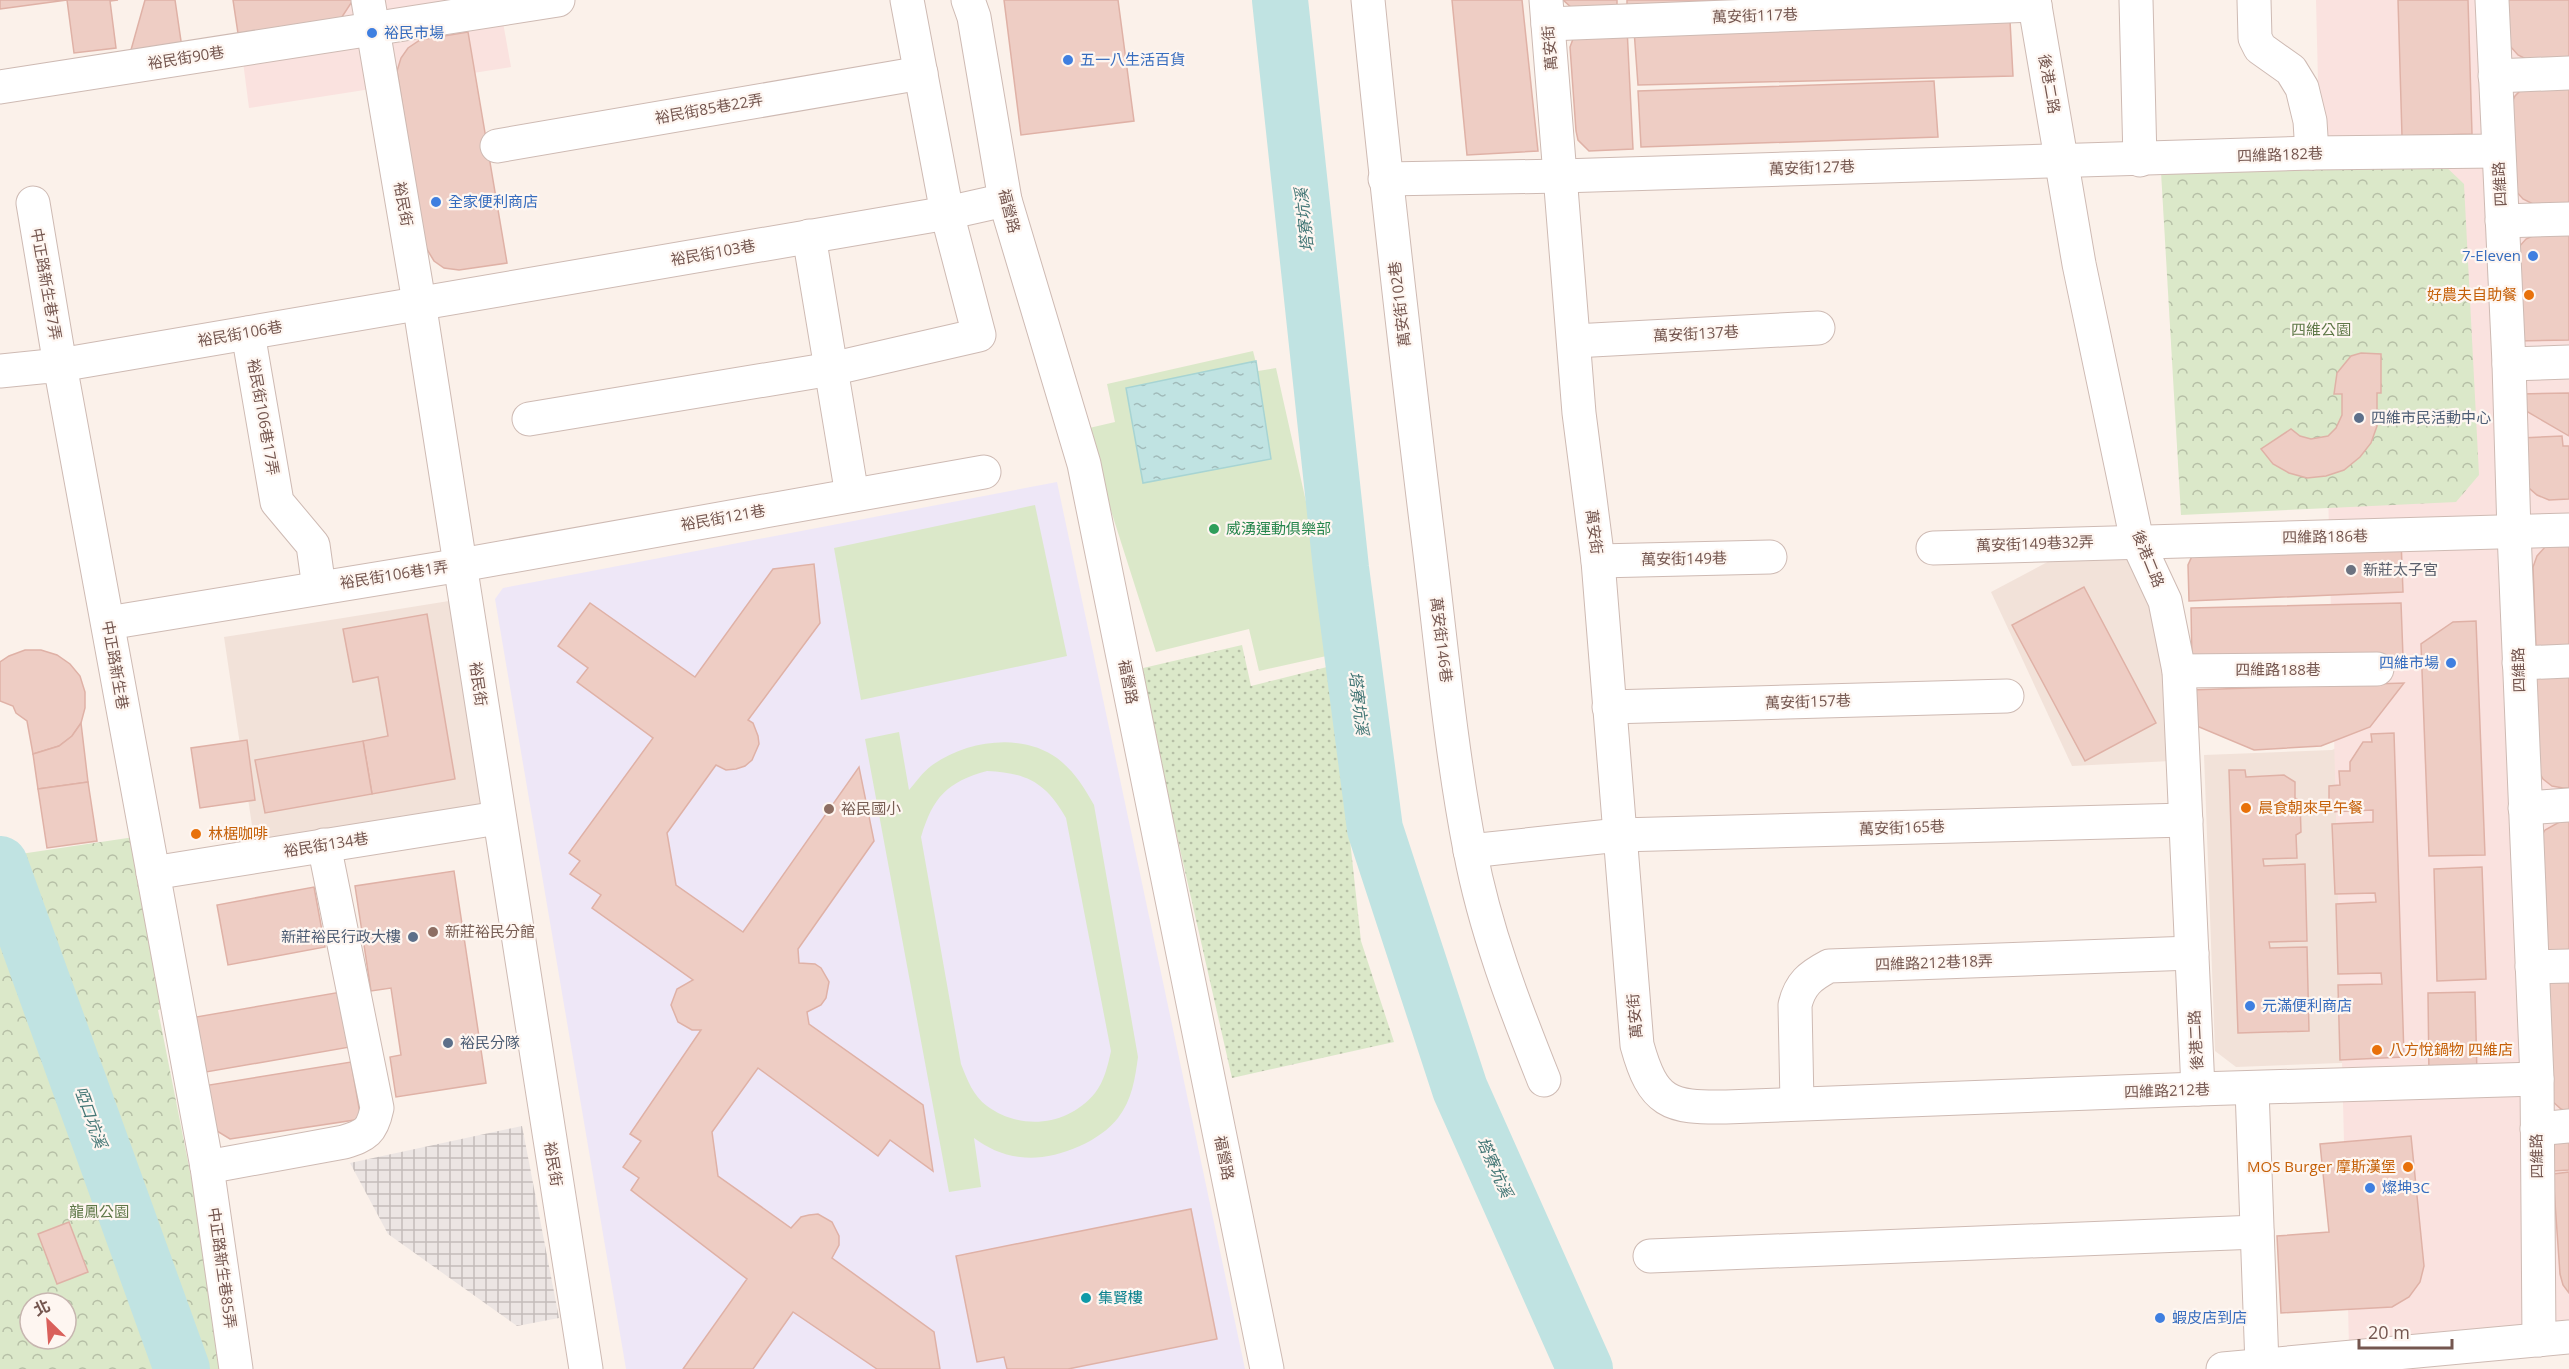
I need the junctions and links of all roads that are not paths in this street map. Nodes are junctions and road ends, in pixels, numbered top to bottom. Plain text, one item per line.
1 (558, 0) edge
2 (907, 0) edge
3 (968, 0) edge
4 (1368, 0) edge
5 (2136, 0) edge
6 (2254, 0) edge
7 (2492, 0) edge
8 (2034, 3) edge
9 (1547, 12) edge
10 (371, 14) edge
11 (921, 72) junction
12 (2569, 73) edge
13 (2495, 76) junction
14 (0, 87) edge
15 (497, 146) dead end
16 (2498, 151) junction
17 (2312, 153) junction
18 (2062, 160) junction
19 (2139, 160) junction
20 (1561, 176) junction
21 (1385, 179) junction
22 (1005, 200) junction
23 (33, 203) dead end
24 (948, 213) junction
25 (2569, 219) edge
26 (2502, 221) junction
27 (808, 236) junction
28 (419, 302) junction
29 (1818, 328) dead end
30 (248, 333) junction
31 (1574, 341) junction
32 (2569, 363) edge
33 (2510, 364) junction
34 (60, 365) junction
35 (831, 369) junction
36 (0, 371) edge
37 (529, 419) dead end
38 (1415, 428) joint
39 (984, 472) dead end
40 (852, 495) junction
41 (278, 502) joint
42 (2569, 530) edge
43 (2514, 532) junction
44 (2137, 541) junction
45 (1934, 548) dead end
46 (1770, 557) dead end
47 (1598, 561) junction
48 (461, 565) junction
49 (319, 588) junction
50 (108, 624) junction
51 (2569, 660) edge
52 (2519, 663) junction
53 (2378, 669) dead end
54 (2179, 671) junction
55 (2007, 696) dead end
56 (1609, 707) junction
57 (2569, 805) edge
58 (2525, 808) junction
59 (498, 818) junction
60 (2186, 820) junction
61 (1619, 836) junction
62 (324, 845) junction
63 (1470, 851) junction
64 (153, 873) junction
65 (2192, 953) junction
66 (2569, 966) edge
67 (2532, 967) junction
68 (181, 1025) joint
69 (2536, 1079) junction
70 (1544, 1080) dead end
71 (2198, 1089) junction
72 (2252, 1089) junction
73 (1797, 1103) junction
74 (2569, 1126) edge
75 (2536, 1130) junction
76 (207, 1167) junction
77 (2257, 1232) junction
78 (1650, 1256) dead end
79 (2554, 1339) edge
80 (2483, 1357) edge
81 (2262, 1365) junction
82 (236, 1369) edge
83 (586, 1369) edge
84 (1267, 1369) edge
85 (2223, 1369) edge

1 - 10 street, 裕民街90巷
2 - 11 street
3 - 22 street, 福營路
4 - 21 street, 萬安街102巷
5 - 19 street
6 - 17 street
7 - 13 street, 四維路
8 - 9 street, 萬安街117巷
8 - 18 street, 後港二路
9 - 20 street, 萬安街
10 - 14 street, 裕民街90巷
10 - 28 street, 裕民街
11 - 15 street, 裕民街85巷22弄
11 - 24 street
12 - 13 street
13 - 16 street, 四維路
16 - 17 street, 四維路182巷
16 - 26 street, 四維路
17 - 19 street, 四維路182巷
18 - 19 street, 四維路182巷
18 - 20 street, 萬安街127巷
18 - 44 street, 後港二路
20 - 21 street
20 - 31 street, 萬安街
21 - 38 street, 萬安街102巷
22 - 24 street, 裕民街103巷
22 - 84 street, 福營路
23 - 34 street, 中正路新生巷7弄
24 - 27 street, 裕民街103巷
24 - 35 street
25 - 26 street
26 - 33 street, 四維路
27 - 28 street, 裕民街103巷
27 - 35 street
28 - 30 street, 裕民街106巷
28 - 48 street, 裕民街
29 - 31 street, 萬安街137巷
30 - 34 street, 裕民街106巷
30 - 41 street, 裕民街106巷17弄
31 - 47 street, 萬安街
32 - 33 street
33 - 43 street, 四維路
34 - 36 street
34 - 50 street, 中正路新生巷
35 - 37 street
35 - 40 street
38 - 63 street, 萬安街146巷
39 - 40 street, 裕民街121巷
40 - 48 street, 裕民街121巷
41 - 49 street, 裕民街106巷1弄
42 - 43 street, 四維路186巷
43 - 44 street, 四維路186巷
43 - 52 street, 四維路
44 - 45 street, 萬安街149巷32弄
44 - 54 street, 後港二路
46 - 47 street, 萬安街149巷
47 - 56 street, 萬安街
48 - 49 street, 裕民街106巷1弄
48 - 59 street, 裕民街
49 - 50 street
50 - 64 street, 中正路新生巷
51 - 52 street
52 - 58 street, 四維路
53 - 54 street, 四維路188巷
54 - 60 street, 後港二路
55 - 56 street, 萬安街157巷
56 - 61 street, 萬安街
57 - 58 street
58 - 67 street, 四維路
59 - 62 street, 裕民街134巷
59 - 83 street, 裕民街
60 - 61 street, 萬安街165巷
60 - 65 street, 後港二路
61 - 63 street
61 - 73 street, 萬安街
62 - 64 street, 裕民街134巷
62 - 76 street
63 - 70 street, 萬安街146巷
64 - 68 street, 中正路新生巷
65 - 71 street, 後港二路
65 - 73 street, 四維路212巷18弄
66 - 67 street
67 - 69 street, 四維路
68 - 76 street, 中正路新生巷85弄
69 - 72 street, 四維路212巷
69 - 75 street, 四維路
71 - 72 street, 四維路212巷
71 - 73 street, 四維路212巷
72 - 77 street
74 - 75 street
75 - 79 street, 四維路
76 - 82 street, 中正路新生巷85弄
77 - 78 street
77 - 81 street
79 - 80 street
80 - 81 street
81 - 85 street

